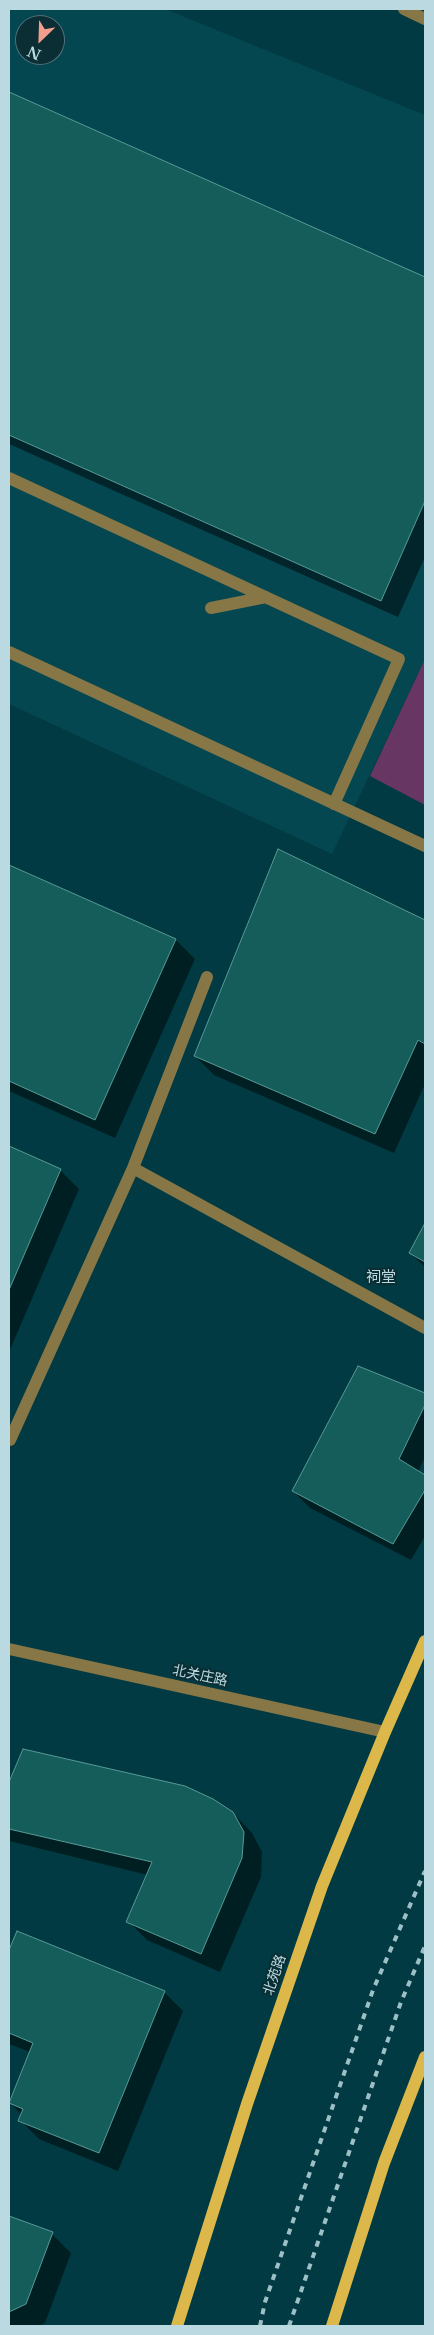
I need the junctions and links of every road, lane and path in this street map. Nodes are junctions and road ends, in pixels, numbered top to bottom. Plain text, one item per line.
1 (404, 9) edge
2 (425, 18) edge
3 (9, 478) edge
4 (266, 597) junction
5 (211, 608) dead end
6 (9, 652) edge
7 (334, 804) junction
8 (425, 846) edge
9 (207, 977) dead end
10 (133, 1168) junction
11 (425, 1328) edge
12 (10, 1440) dead end
13 (425, 1641) edge
14 (9, 1649) edge
15 (385, 1732) junction
16 (425, 2057) edge
17 (177, 2326) edge
18 (332, 2326) edge

1 - 2 street
3 - 4 street
4 - 5 street
4 - 7 street
6 - 7 street
7 - 8 street
9 - 10 street
10 - 11 street
10 - 12 street
13 - 15 main road, 北苑路
14 - 15 street, 北关庄路
15 - 17 main road, 北苑路
16 - 18 main road

